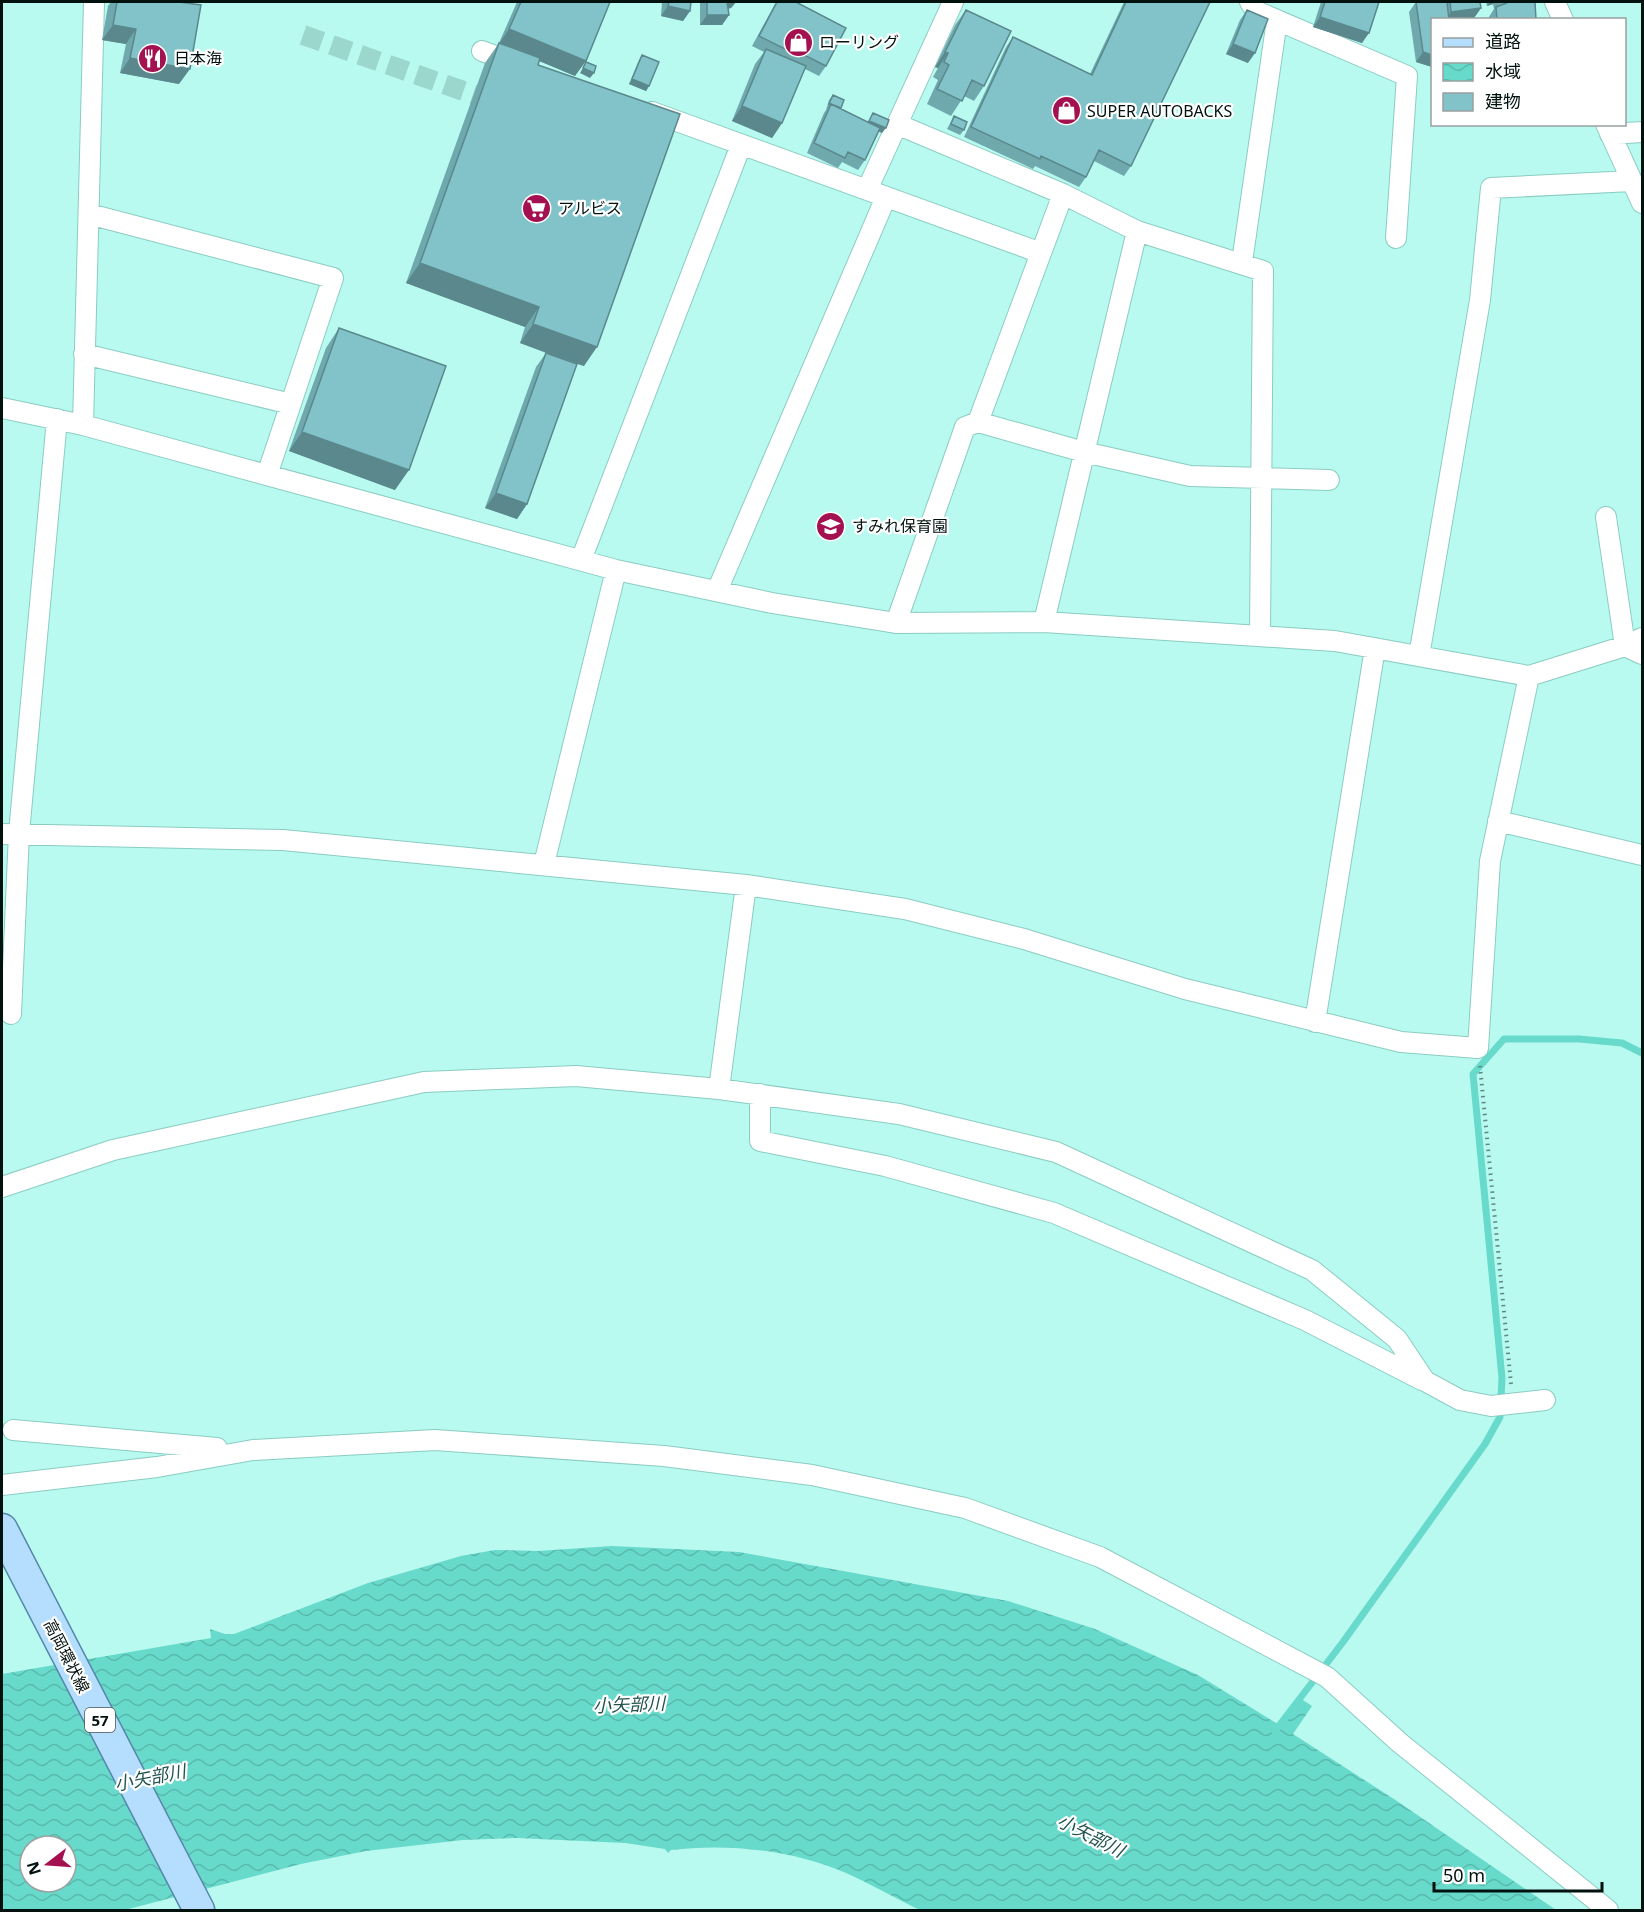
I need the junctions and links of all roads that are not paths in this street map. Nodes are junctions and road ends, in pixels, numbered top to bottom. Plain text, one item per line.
1 (94, 2) edge
2 (953, 2) edge
3 (1251, 2) edge
4 (1555, 2) edge
5 (1562, 18) edge
6 (1277, 20) junction
7 (482, 51) dead end
8 (536, 70) edge
9 (633, 105) edge
10 (899, 125) junction
11 (1608, 129) edge
12 (1642, 132) edge
13 (741, 145) junction
14 (1632, 181) junction
15 (867, 190) junction
16 (1063, 194) junction
17 (886, 197) junction
18 (1642, 202) edge
19 (89, 214) junction
20 (1137, 231) junction
21 (1396, 238) dead end
22 (1041, 253) junction
23 (1242, 262) junction
24 (84, 354) junction
25 (291, 404) junction
26 (2, 408) edge
27 (57, 419) junction
28 (978, 423) junction
29 (83, 425) junction
30 (1084, 452) junction
31 (267, 475) junction
32 (1261, 480) junction
33 (1329, 480) dead end
34 (1606, 517) dead end
35 (581, 560) junction
36 (616, 570) junction
37 (717, 591) junction
38 (1044, 622) junction
39 (896, 623) junction
40 (1260, 635) junction
41 (1637, 646) edge
42 (1375, 648) junction
43 (1419, 656) junction
44 (1529, 676) junction
45 (1498, 821) junction
46 (10, 833) edge
47 (1642, 855) edge
48 (544, 864) junction
49 (746, 885) junction
50 (11, 1014) dead end
51 (1315, 1022) junction
52 (719, 1089) junction
53 (760, 1094) junction
54 (2, 1187) edge
55 (1425, 1381) junction
56 (1545, 1400) dead end
57 (13, 1430) dead end
58 (253, 1450) junction
59 (2, 1485) edge
60 (2, 1529) edge
61 (199, 1911) edge
62 (1608, 1911) edge

1 - 19 street
2 - 10 street
3 - 6 street
4 - 5 street
6 - 21 street
6 - 23 street
7 - 8 street
9 - 13 street
10 - 15 street
10 - 16 street
11 - 12 street
11 - 14 street
13 - 15 street
13 - 35 street
14 - 18 street
14 - 43 street
15 - 17 street
16 - 20 street
16 - 22 street
17 - 22 street
17 - 37 street
19 - 24 street
19 - 25 street
20 - 23 street
20 - 30 street
22 - 28 street
23 - 32 street
24 - 25 street
24 - 29 street
25 - 31 street
26 - 27 street
27 - 29 street
27 - 46 street
28 - 30 street
28 - 39 street
29 - 31 street
30 - 32 street
30 - 38 street
31 - 35 street
32 - 33 street
32 - 40 street
34 - 41 street
35 - 36 street
36 - 37 street
36 - 48 street
37 - 39 street
38 - 39 street
38 - 40 street
40 - 42 street
41 - 44 street
42 - 43 street
42 - 51 street
43 - 44 street
44 - 45 street
45 - 47 street
45 - 51 street
46 - 48 street
46 - 50 street
48 - 49 street
49 - 51 street
49 - 52 street
52 - 53 street
52 - 54 street
53 - 55 street
53 - 55 street
55 - 56 street
57 - 58 street
58 - 59 street
58 - 62 street
60 - 61 main road, 高岡環状線 / 57

